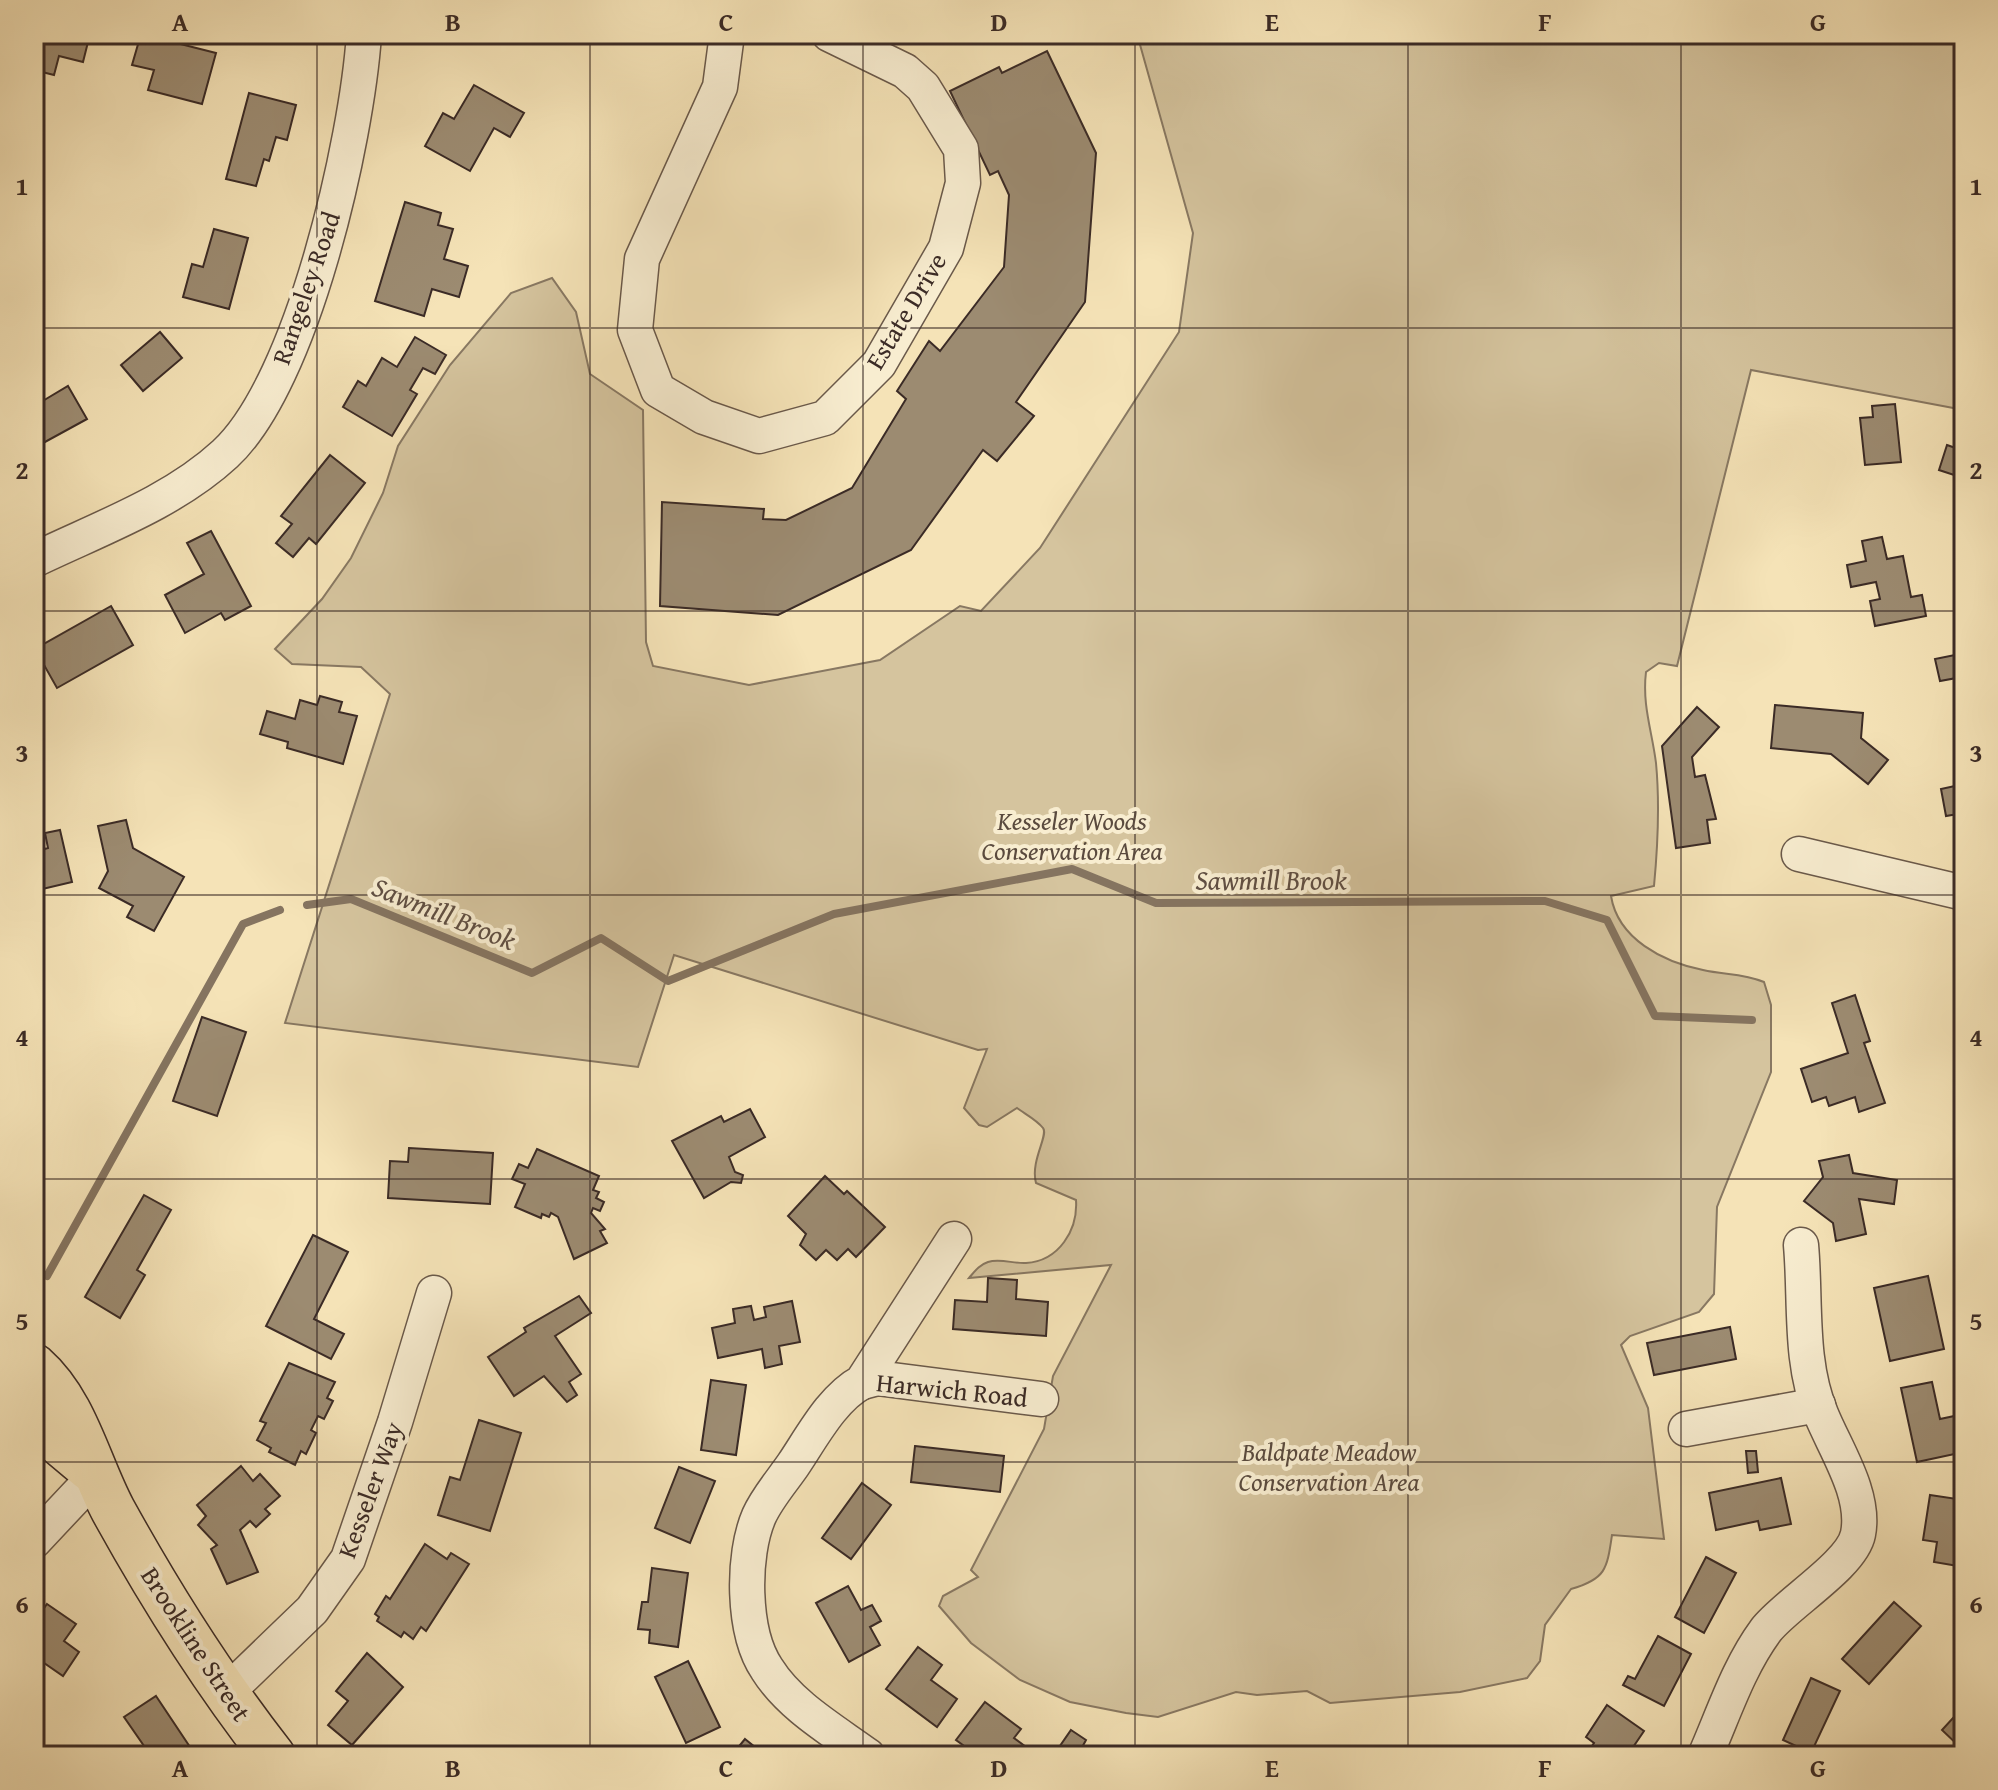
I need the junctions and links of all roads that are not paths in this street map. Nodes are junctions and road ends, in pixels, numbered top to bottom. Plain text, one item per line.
1 (364, 34) edge
2 (727, 34) edge
3 (829, 34) edge
4 (34, 560) edge
5 (1799, 854) dead end
6 (1964, 893) edge
7 (954, 1239) dead end
8 (1801, 1245) dead end
9 (434, 1293) dead end
10 (34, 1366) edge
11 (862, 1382) junction
12 (1041, 1399) dead end
13 (1818, 1405) junction
14 (34, 1422) edge
15 (1686, 1429) dead end
16 (97, 1474) junction
17 (34, 1541) edge
18 (225, 1694) junction
19 (273, 1756) edge
20 (868, 1756) edge
21 (1705, 1756) edge

1 - 4 street, Rangeley Road
2 - 3 street, Estate Drive
5 - 6 street
7 - 11 street, Harwich Road
8 - 13 street
9 - 18 street, Kesseler Way
10 - 16 main road, Brookline Street
11 - 12 street, Harwich Road
11 - 20 street, Harwich Road
13 - 15 street
13 - 21 street
14 - 16 main road
16 - 17 street
16 - 18 main road, Brookline Street
18 - 19 main road, Brookline Street

